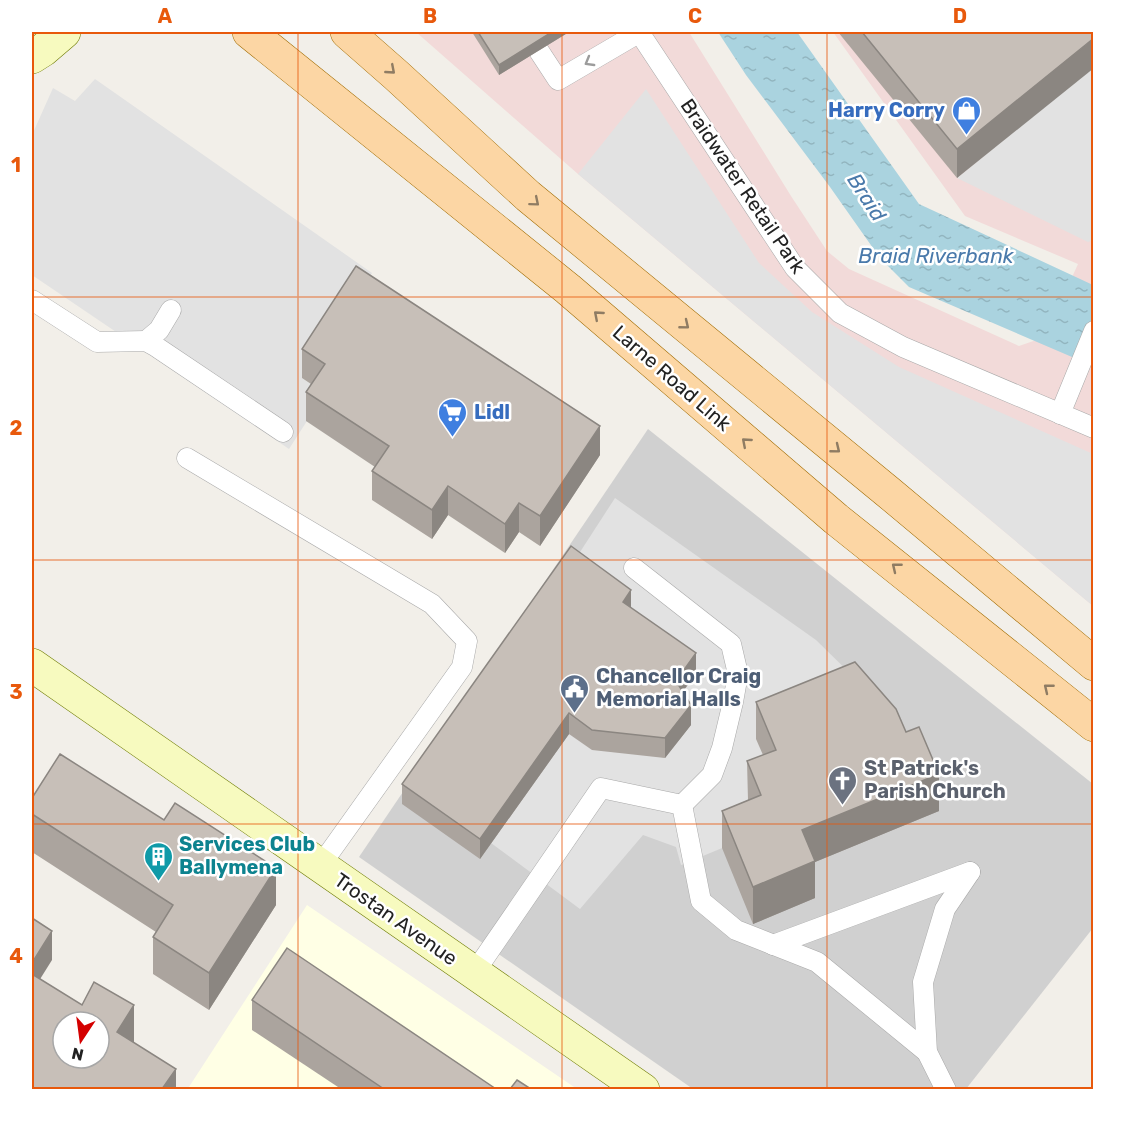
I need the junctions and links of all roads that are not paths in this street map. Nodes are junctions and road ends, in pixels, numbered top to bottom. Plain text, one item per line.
1 (64, 32) edge
2 (249, 32) edge
3 (347, 32) edge
4 (639, 32) edge
5 (539, 51) edge
6 (32, 57) edge
7 (32, 300) edge
8 (171, 310) dead end
9 (1094, 331) edge
10 (146, 341) junction
11 (1060, 414) junction
12 (1094, 428) edge
13 (283, 432) dead end
14 (187, 458) dead end
15 (634, 568) dead end
16 (1094, 664) edge
17 (32, 665) edge
18 (1094, 725) edge
19 (682, 806) junction
20 (320, 866) junction
21 (773, 945) junction
22 (474, 972) junction
23 (927, 1052) junction
24 (643, 1089) edge
25 (946, 1089) edge

1 - 6 street
18 -> 2 main road, Larne Road Link
3 -> 16 main road
4 -> 5 lane
4 - 11 lane, Braidwater Retail Park
7 - 10 lane
8 - 10 lane
9 - 11 lane
10 - 13 lane
11 - 12 lane, Braidwater Retail Park
14 - 20 lane
15 - 19 lane
17 - 20 street, Trostan Avenue
19 - 21 lane
19 - 22 lane
20 - 22 street, Trostan Avenue
21 - 23 lane
21 - 23 lane
22 - 24 street, Trostan Avenue
23 - 25 lane

